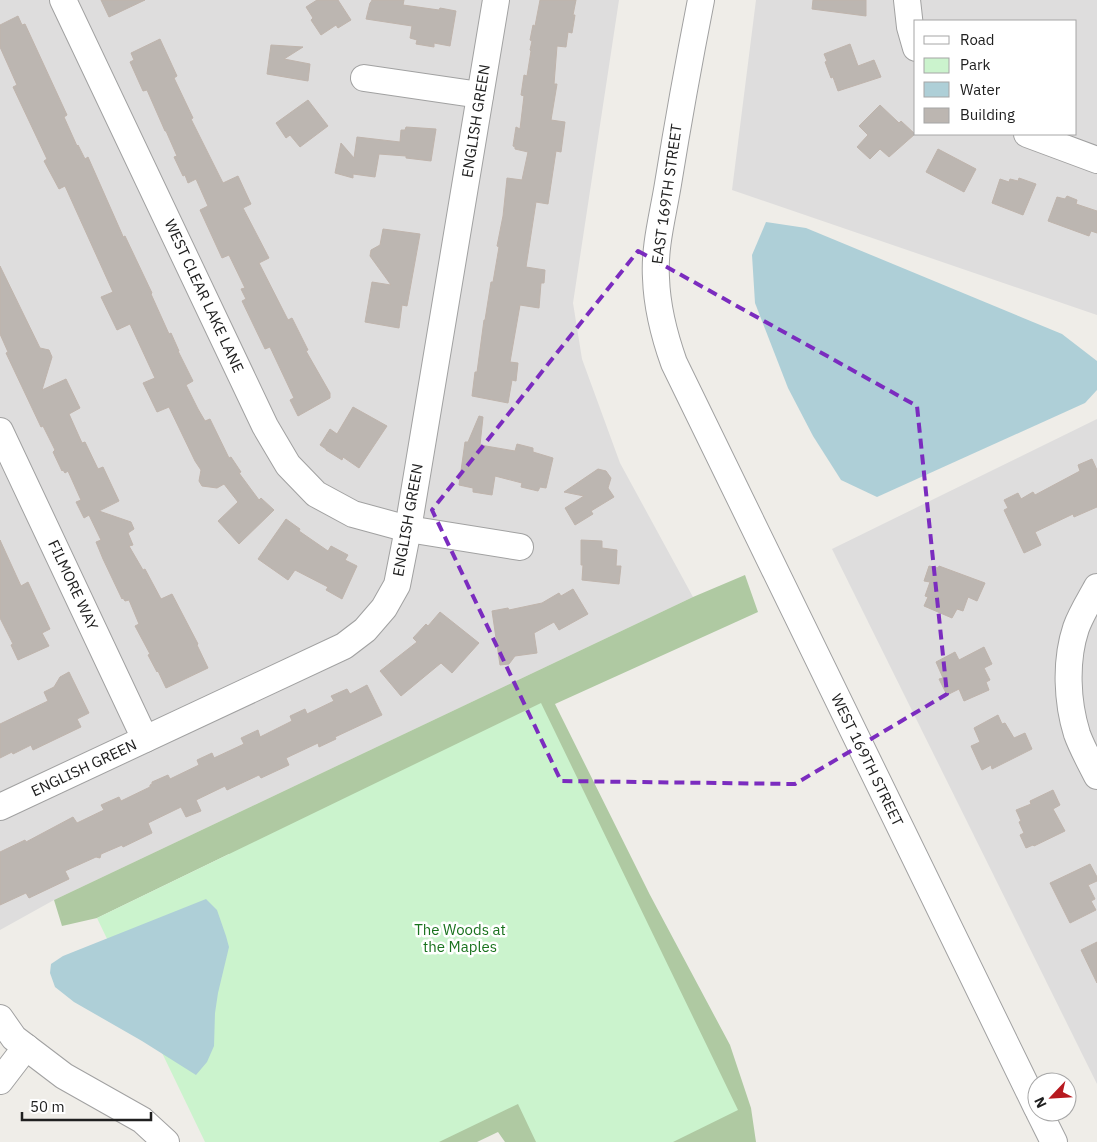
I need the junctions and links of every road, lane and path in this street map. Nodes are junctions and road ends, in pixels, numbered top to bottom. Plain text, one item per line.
1 (63, 0) edge
2 (496, 0) edge
3 (701, 0) edge
4 (907, 0) edge
5 (914, 41) edge
6 (364, 78) dead end
7 (480, 95) junction
8 (1030, 135) edge
9 (1097, 160) edge
10 (697, 412) joint
11 (0, 431) edge
12 (408, 529) junction
13 (520, 547) dead end
14 (1097, 587) edge
15 (145, 738) junction
16 (1097, 776) edge
17 (0, 807) edge
18 (0, 1018) edge
19 (26, 1047) junction
20 (0, 1081) edge
21 (1027, 1088) edge
22 (1044, 1122) edge
23 (166, 1142) edge
24 (1054, 1142) edge

1 - 12 street, WEST CLEAR LAKE LANE
2 - 7 street, ENGLISH GREEN
3 - 10 street, EAST 169TH STREET
4 - 5 street
6 - 7 street
7 - 12 street, ENGLISH GREEN
8 - 9 street
10 - 21 street, WEST 169TH STREET
11 - 15 street, FILMORE WAY
12 - 13 street, WEST CLEAR LAKE LANE
12 - 15 street, ENGLISH GREEN
14 - 16 street
15 - 17 street, ENGLISH GREEN
18 - 19 street
19 - 20 street
19 - 23 street
22 - 24 street

